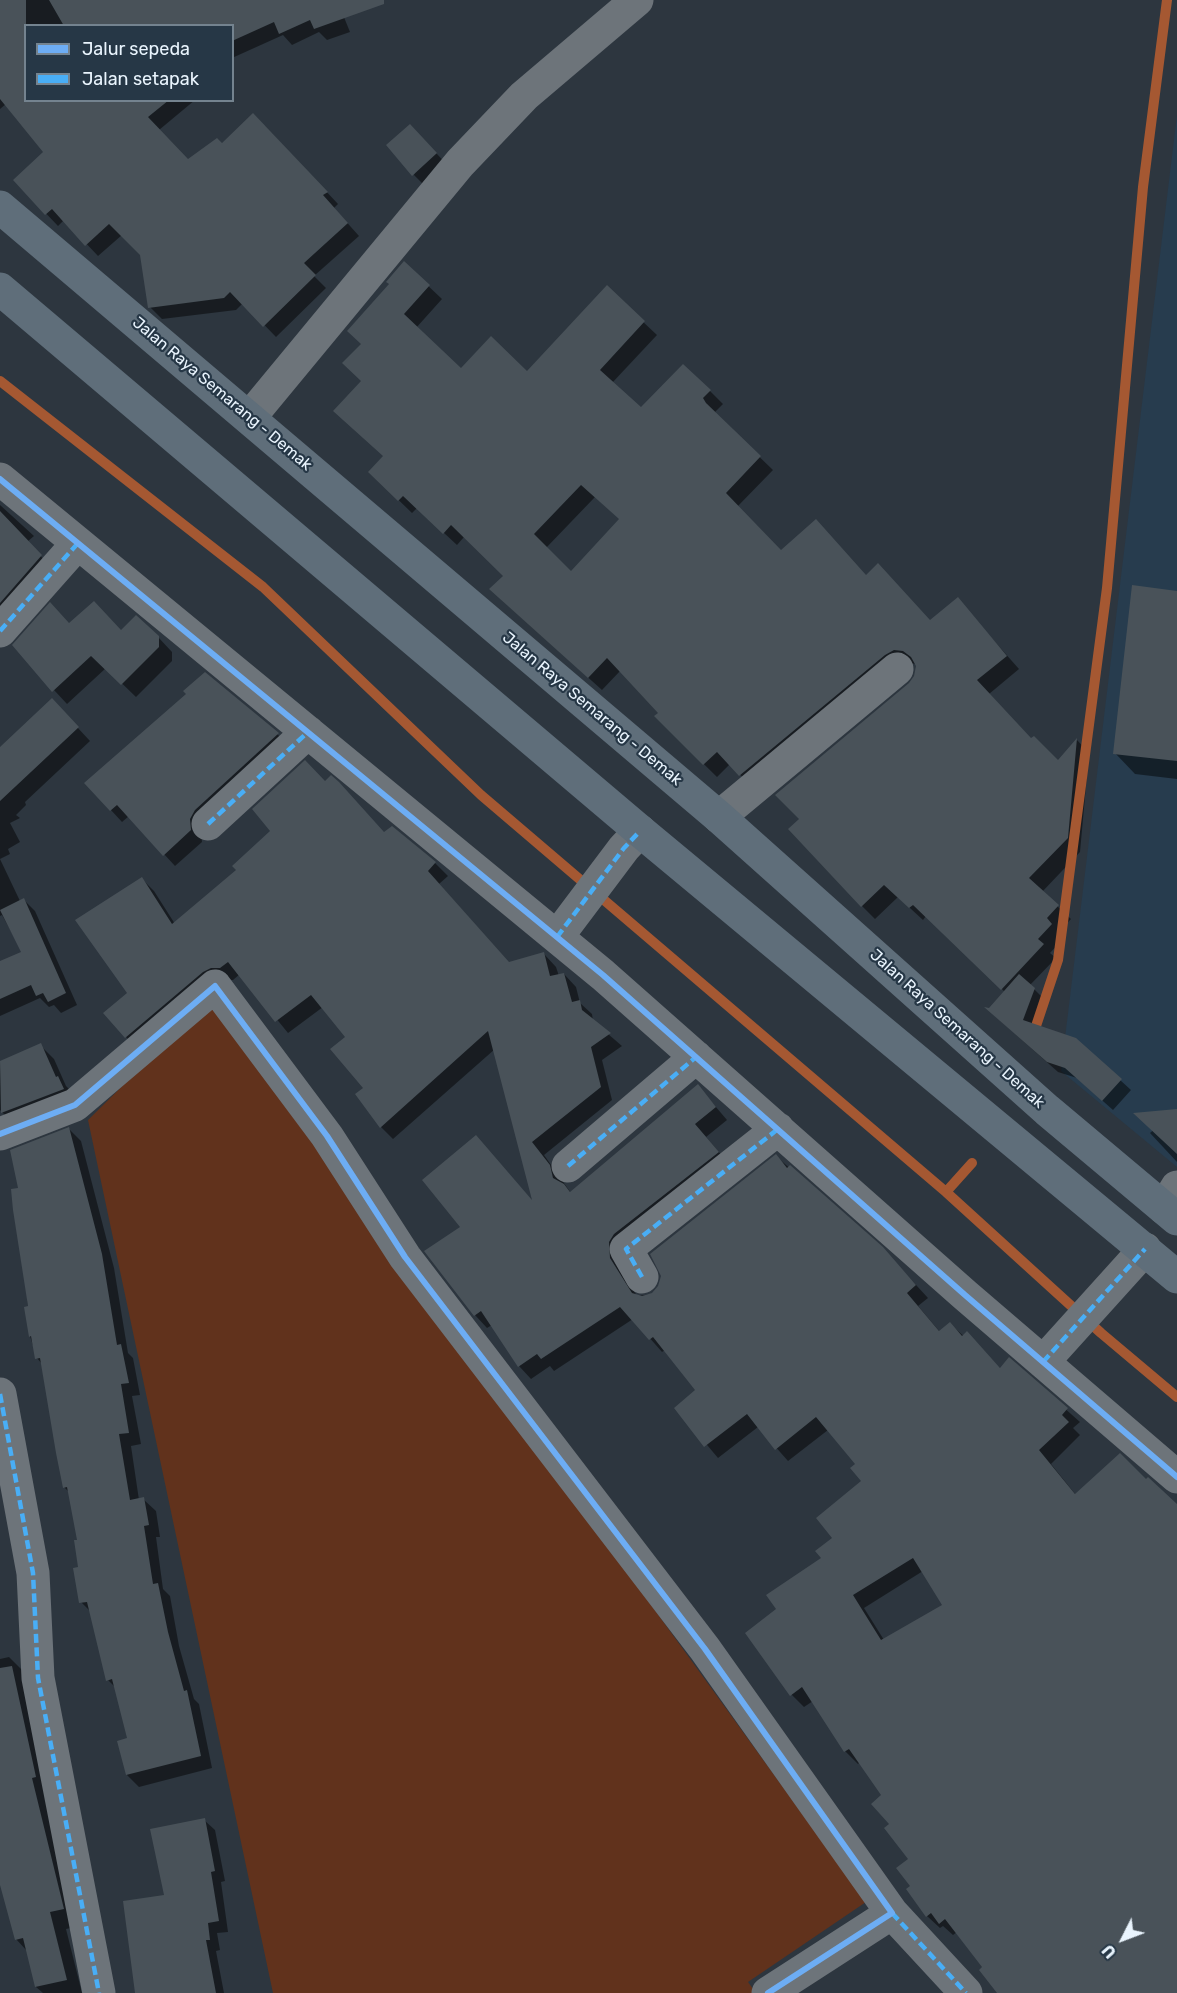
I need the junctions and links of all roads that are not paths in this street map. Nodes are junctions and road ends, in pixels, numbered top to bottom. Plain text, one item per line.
1 (637, 0) edge
2 (0, 207) edge
3 (0, 289) edge
4 (250, 417) junction
5 (0, 479) edge
6 (78, 543) junction
7 (0, 631) edge
8 (897, 669) dead end
9 (308, 732) junction
10 (719, 817) junction
11 (208, 824) dead end
12 (632, 840) junction
13 (561, 931) junction
14 (696, 1057) junction
15 (778, 1129) junction
16 (0, 1134) edge
17 (568, 1166) dead end
18 (1173, 1204) edge
19 (1145, 1249) junction
20 (642, 1277) dead end
21 (1177, 1277) edge
22 (1053, 1351) junction
23 (0, 1394) edge
24 (1177, 1477) edge
25 (892, 1913) junction
26 (99, 1993) edge
27 (768, 1993) edge
28 (966, 1993) edge

1 - 4 street
2 - 4 highway, Jalan Raya Semarang - Demak
3 - 12 highway
4 - 10 highway, Jalan Raya Semarang - Demak
5 - 6 street
6 - 7 street
6 - 9 street
8 - 10 street
9 - 11 street
9 - 13 street
10 - 18 highway, Jalan Raya Semarang - Demak
12 - 13 street
12 - 19 highway
13 - 14 street
14 - 15 street
14 - 17 street
15 - 20 street
15 - 22 street
16 - 25 street
19 - 21 highway
19 - 22 street
22 - 24 street
23 - 26 street
25 - 27 street
25 - 28 street

